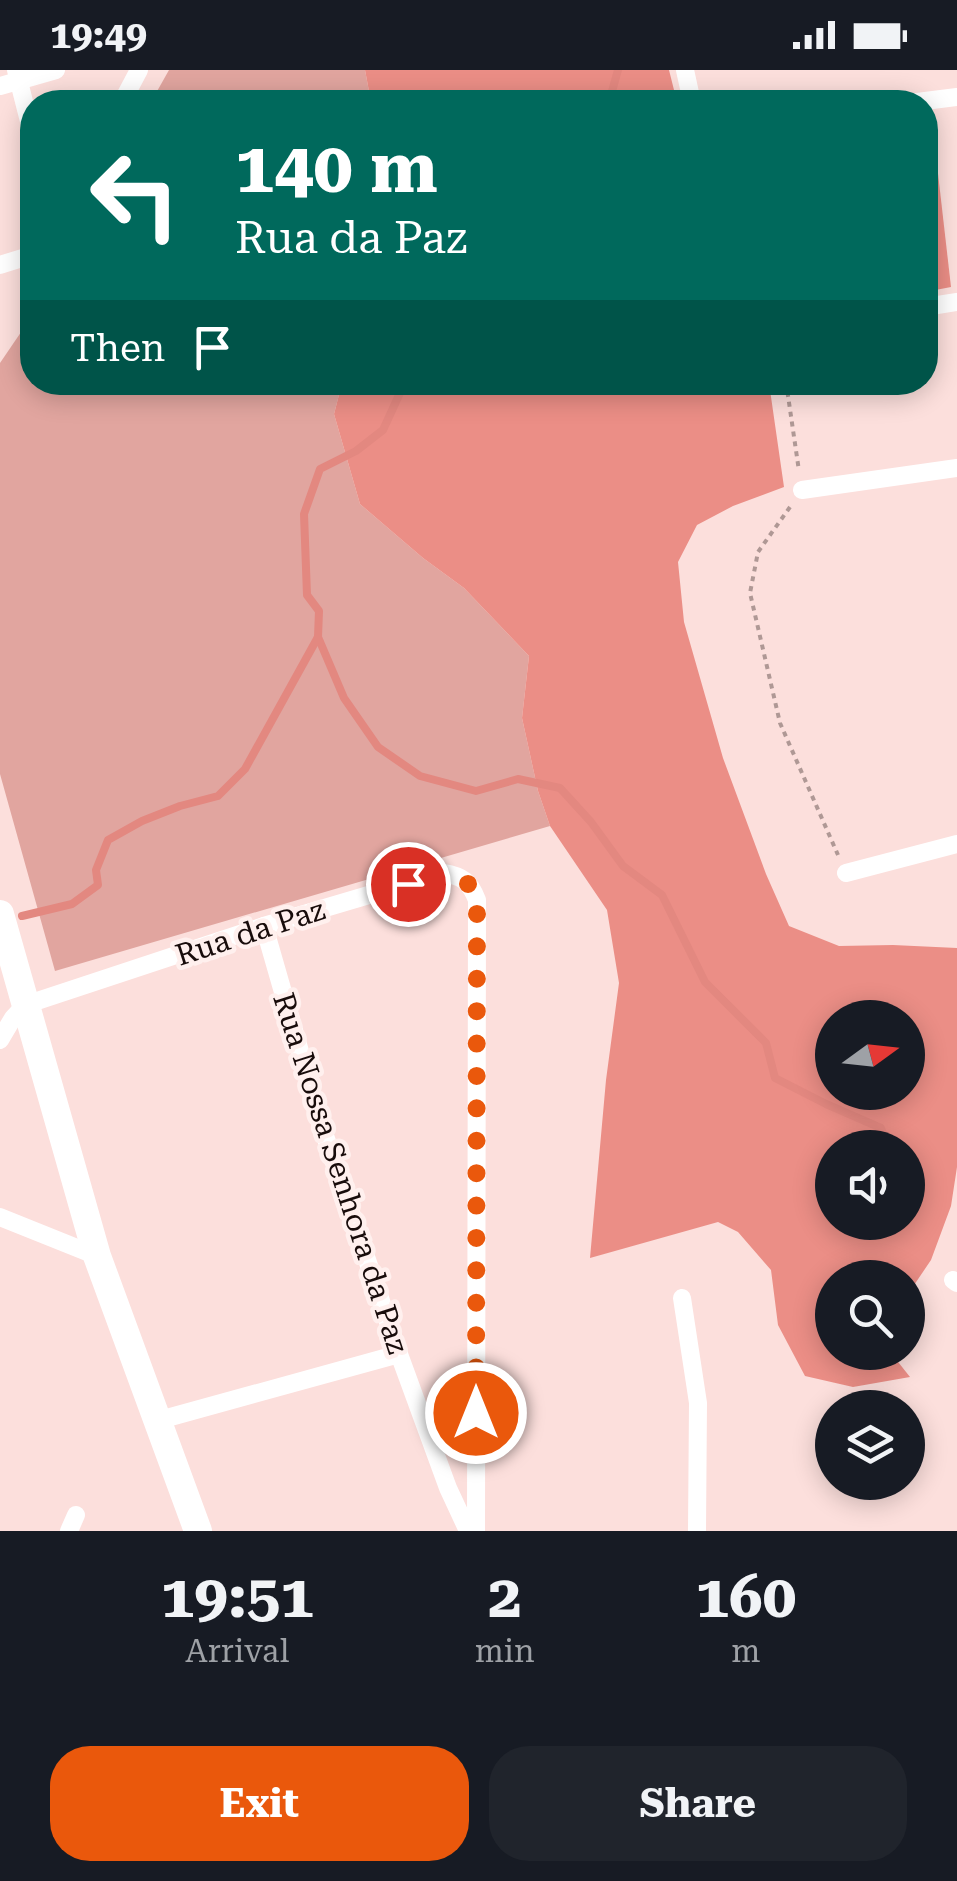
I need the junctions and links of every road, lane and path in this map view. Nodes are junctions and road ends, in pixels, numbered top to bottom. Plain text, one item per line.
1 (56, 70) edge
2 (12, 79) edge
3 (788, 395) edge
4 (957, 468) edge
5 (802, 490) junction
6 (957, 844) edge
7 (846, 874) joint
8 (0, 914) edge
9 (264, 926) junction
10 (25, 1005) junction
11 (0, 1040) edge
12 (0, 1217) edge
13 (97, 1256) junction
14 (682, 1298) dead end
15 (399, 1354) junction
16 (156, 1421) junction
17 (198, 1531) edge
18 (468, 1531) edge
19 (476, 1531) edge
20 (697, 1531) edge

1 - 2 street
3 - 5 path
4 - 5 street
5 - 7 path
6 - 7 street
8 - 10 main road
9 - 10 street, Rua da Paz
9 - 15 street, Rua Nossa Senhora da Paz
9 - 19 street, Rua da Paz
10 - 11 street
10 - 13 main road
12 - 13 street
13 - 16 main road
14 - 20 street
15 - 16 street
15 - 18 street, Rua Nossa Senhora da Paz
16 - 17 main road

